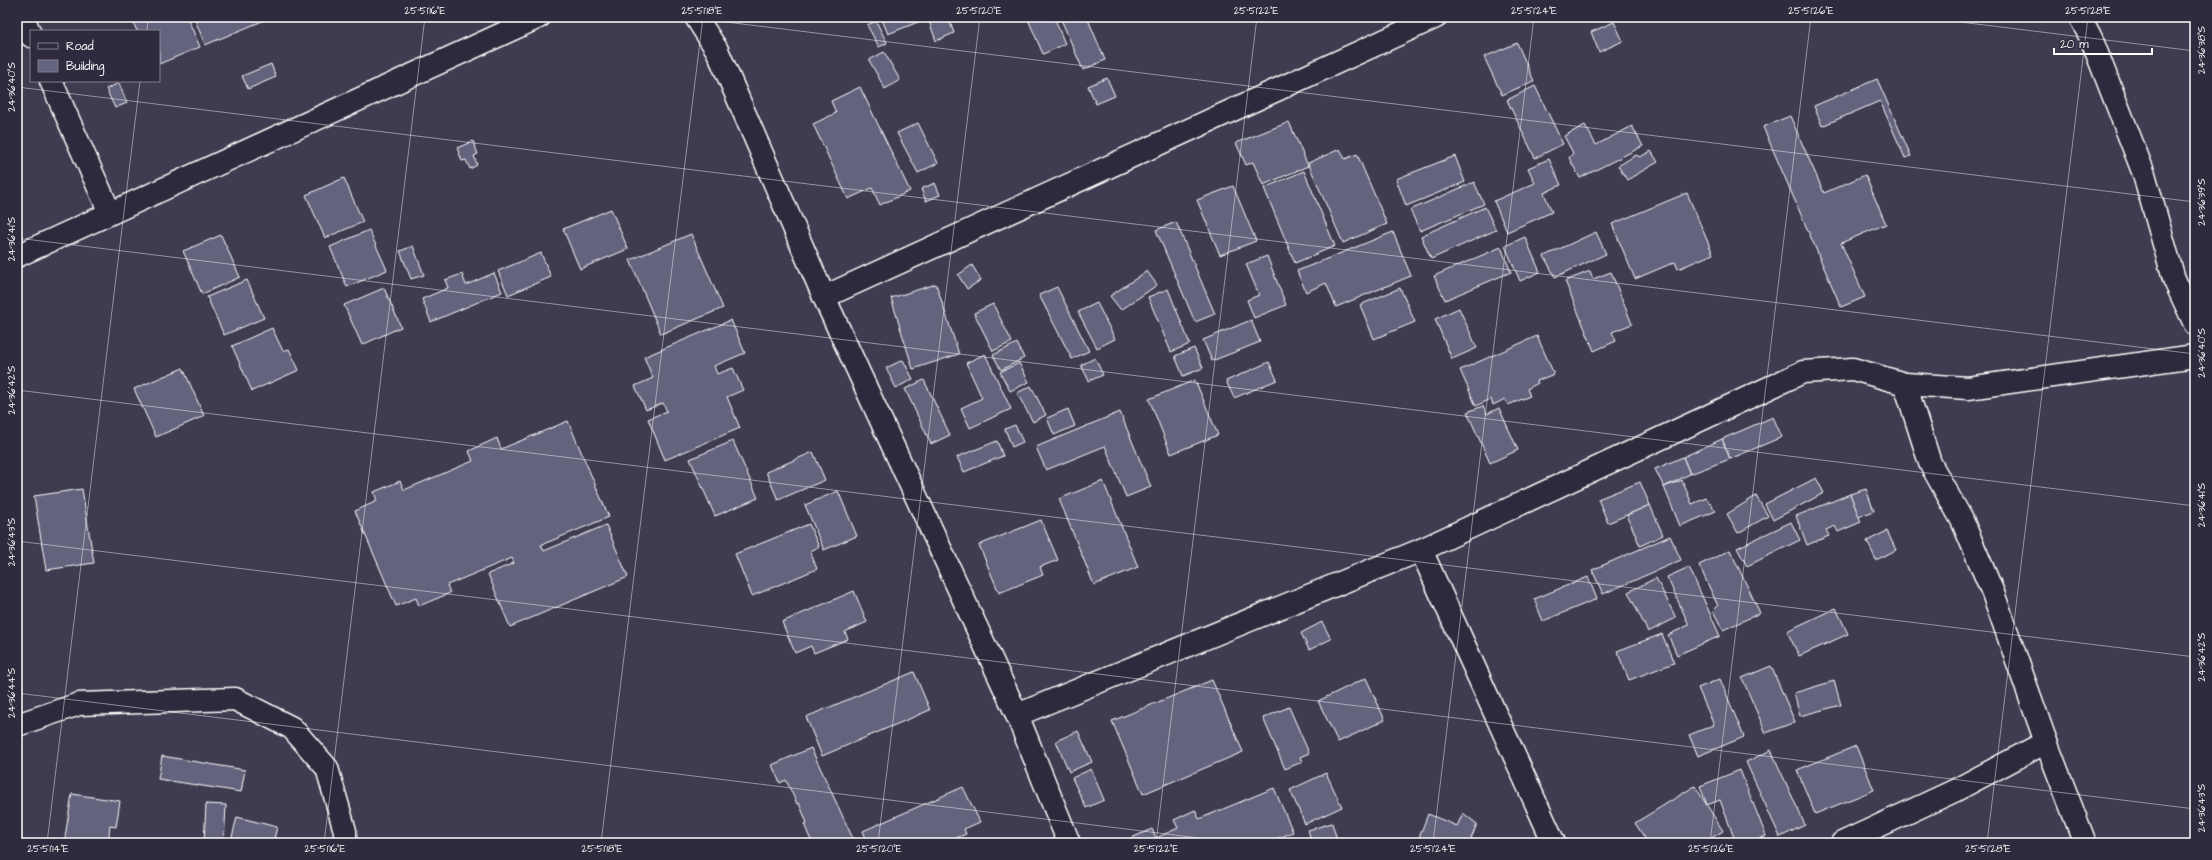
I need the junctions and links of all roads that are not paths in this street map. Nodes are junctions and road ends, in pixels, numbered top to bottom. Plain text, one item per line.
1 (23, 17) edge
2 (539, 17) edge
3 (696, 17) edge
4 (1436, 17) edge
5 (2080, 17) edge
6 (30, 34) edge
7 (51, 82) edge
8 (110, 213) junction
9 (17, 256) edge
10 (824, 298) junction
11 (2195, 324) edge
12 (2195, 356) edge
13 (1905, 384) junction
14 (1421, 550) junction
15 (1017, 715) junction
16 (17, 725) edge
17 (2046, 742) junction
18 (344, 843) edge
19 (1069, 843) edge
20 (1554, 843) edge
21 (1842, 843) edge
22 (2085, 843) edge

1 - 6 street
2 - 8 street
3 - 10 street
4 - 10 street
5 - 11 street
7 - 8 street
8 - 9 street
10 - 15 street
12 - 13 street
13 - 14 street
13 - 17 street
14 - 15 street
14 - 20 street
15 - 19 street
16 - 18 street
17 - 21 street
17 - 22 street

